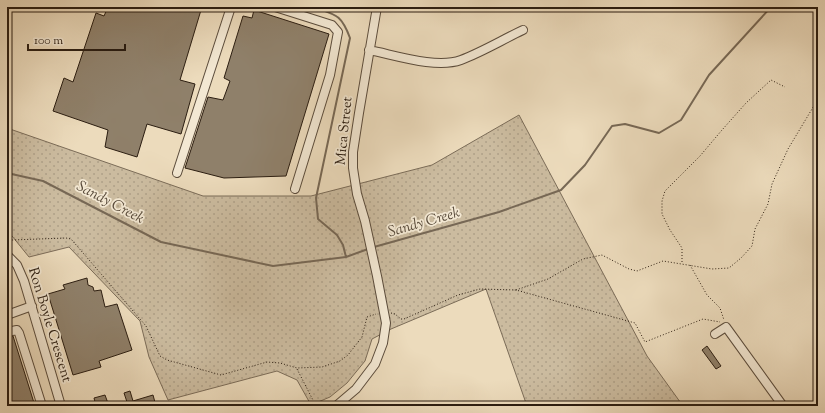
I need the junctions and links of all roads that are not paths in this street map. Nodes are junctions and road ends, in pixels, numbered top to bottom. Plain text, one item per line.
1 (231, 7) edge
2 (275, 7) edge
3 (377, 7) edge
4 (523, 30) dead end
5 (369, 50) junction
6 (178, 173) dead end
7 (295, 189) dead end
8 (7, 255) edge
9 (32, 306) junction
10 (7, 315) edge
11 (7, 332) edge
12 (715, 334) dead end
13 (42, 406) edge
14 (60, 406) edge
15 (336, 406) edge
16 (783, 406) edge

1 - 6 street
2 - 7 street
3 - 5 street, Mica Street
4 - 5 street
5 - 15 street, Mica Street
8 - 9 street, Ron Boyle Crescent
9 - 10 street
9 - 14 street, Ron Boyle Crescent
11 - 13 street
12 - 16 street

